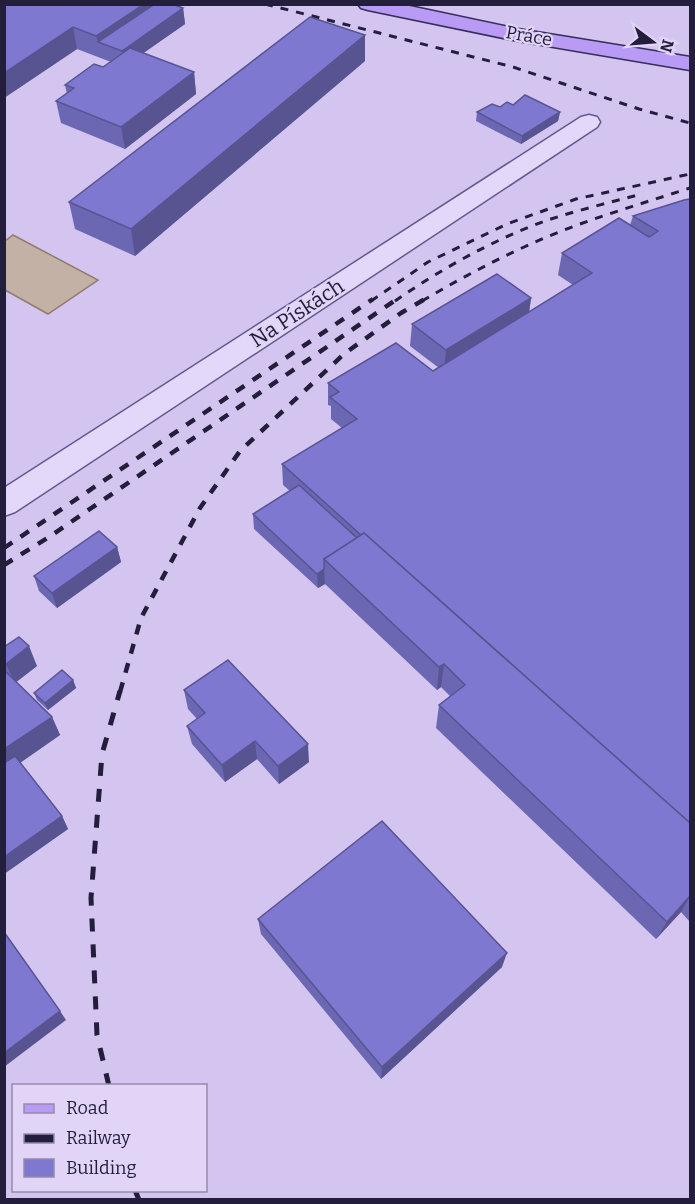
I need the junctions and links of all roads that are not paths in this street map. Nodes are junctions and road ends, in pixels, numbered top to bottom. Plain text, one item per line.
1 (368, 4) edge
2 (690, 64) edge
3 (590, 122) dead end
4 (4, 504) edge

1 - 2 main road, Práce
3 - 4 street, Na Pískách

